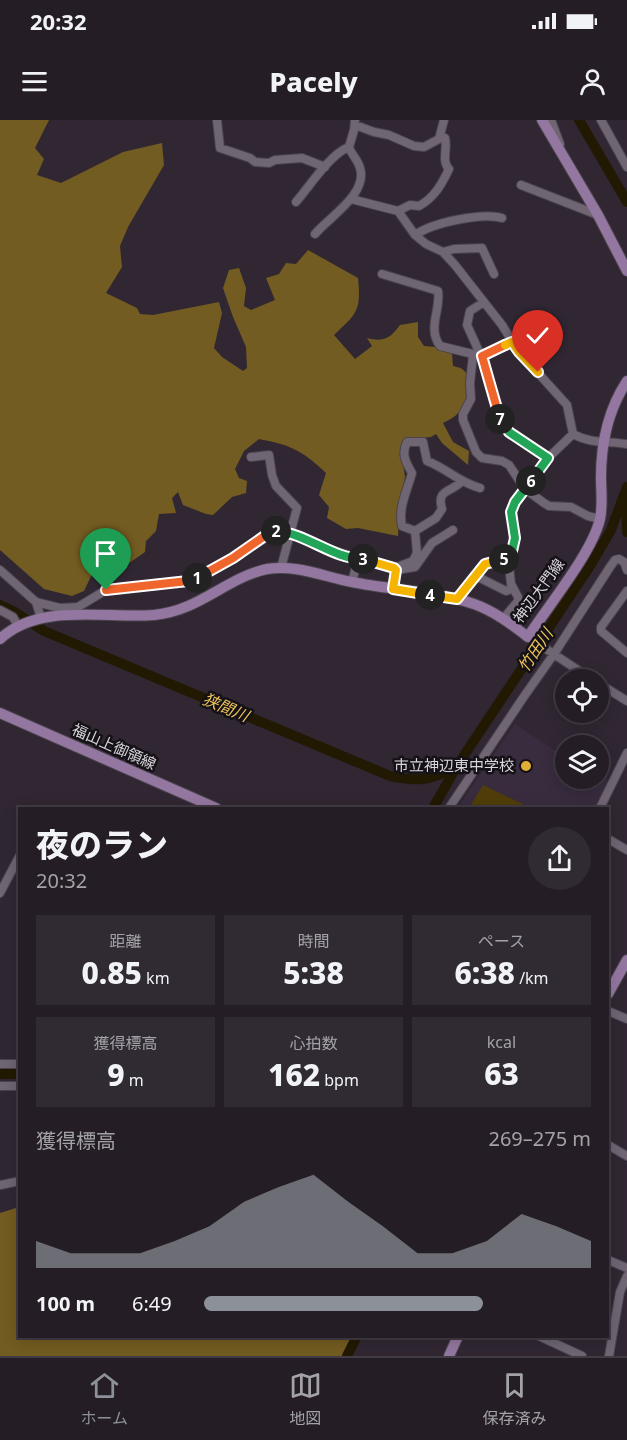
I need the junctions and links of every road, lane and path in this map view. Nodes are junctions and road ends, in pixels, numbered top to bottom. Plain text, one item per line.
1 (217, 120) edge
2 (444, 120) edge
3 (542, 120) edge
4 (551, 120) edge
5 (601, 120) edge
6 (355, 122) edge
7 (441, 136) junction
8 (349, 147) junction
9 (561, 150) junction
10 (325, 167) junction
11 (627, 167) edge
12 (521, 185) dead end
13 (351, 199) junction
14 (296, 202) dead end
15 (398, 211) junction
16 (598, 215) junction
17 (502, 218) dead end
18 (315, 234) dead end
19 (414, 235) junction
20 (443, 252) junction
21 (627, 271) edge
22 (382, 274) dead end
23 (494, 274) dead end
24 (484, 302) junction
25 (512, 342) junction
26 (477, 356) junction
27 (627, 381) edge
28 (573, 434) junction
29 (604, 441) junction
30 (627, 444) edge
31 (251, 457) dead end
32 (548, 458) junction
33 (462, 481) junction
34 (480, 488) dead end
35 (525, 489) junction
36 (600, 519) junction
37 (453, 530) dead end
38 (415, 531) junction
39 (290, 532) junction
40 (358, 559) junction
41 (510, 560) junction
42 (281, 568) junction
43 (0, 570) edge
44 (396, 570) junction
45 (627, 570) edge
46 (476, 576) junction
47 (352, 582) junction
48 (393, 589) junction
49 (512, 589) junction
50 (627, 591) edge
51 (457, 599) junction
52 (36, 602) junction
53 (0, 610) edge
54 (39, 619) junction
55 (503, 619) junction
56 (21, 625) junction
57 (529, 638) junction
58 (0, 639) edge
59 (627, 653) edge
60 (553, 654) junction
61 (576, 669) edge
62 (609, 689) edge
63 (627, 700) edge
64 (0, 713) edge
65 (627, 753) edge
66 (214, 807) edge
67 (450, 807) edge
68 (600, 807) edge
69 (609, 840) edge
70 (627, 850) edge
71 (18, 859) edge
72 (0, 893) edge
73 (627, 960) edge
74 (609, 992) edge
75 (609, 1011) edge
76 (627, 1019) edge
77 (0, 1064) edge
78 (18, 1064) edge
79 (0, 1086) edge
80 (18, 1086) edge
81 (609, 1146) edge
82 (627, 1156) edge
83 (18, 1181) edge
84 (0, 1185) edge
85 (609, 1260) edge
86 (627, 1268) edge
87 (627, 1276) edge
88 (457, 1338) edge
89 (542, 1338) edge
90 (449, 1356) edge
91 (582, 1356) edge
92 (609, 1356) edge

1 - 10 street
2 - 7 street
3 - 9 main road
4 - 9 street
5 - 11 street
6 - 7 street
6 - 8 street
7 - 15 street
8 - 10 street
8 - 13 street
9 - 16 main road
10 - 14 street
12 - 16 street
13 - 15 street
13 - 18 street
15 - 19 street
16 - 21 main road
17 - 19 street
19 - 20 street
20 - 23 street
20 - 24 street
22 - 26 street
24 - 25 street
24 - 26 street
25 - 26 street
25 - 28 street
26 - 32 street
26 - 35 street
27 - 29 main road, 神辺大門線
28 - 29 street
28 - 32 street
29 - 30 street
29 - 36 main road, 神辺大門線
31 - 39 street
32 - 35 street
33 - 34 street
33 - 38 street
33 - 38 street
35 - 36 street
35 - 41 street
36 - 57 main road, 神辺大門線
37 - 44 street
38 - 44 street
39 - 40 street
39 - 42 street
39 - 52 street
40 - 44 street
40 - 47 street
41 - 46 street
41 - 49 street
42 - 47 main road, 神辺大門線
42 - 54 main road, 神辺大門線
43 - 52 street
44 - 48 street
45 - 60 street
46 - 49 street
46 - 51 street
47 - 48 main road, 神辺大門線
48 - 51 main road, 神辺大門線
49 - 55 street
50 - 59 street
51 - 55 main road, 神辺大門線
52 - 54 street
53 - 56 street
54 - 56 main road, 神辺大門線
55 - 57 main road, 神辺大門線
56 - 58 main road, 神辺大門線
57 - 60 street
60 - 61 street
60 - 67 street
62 - 63 street
64 - 66 main road, 福山上御領線
65 - 68 street
69 - 70 street
71 - 72 street
73 - 74 main road
75 - 76 street
77 - 78 street
79 - 80 street
81 - 82 street
83 - 84 street
85 - 86 street
87 - 92 street
88 - 90 main road
89 - 91 street

